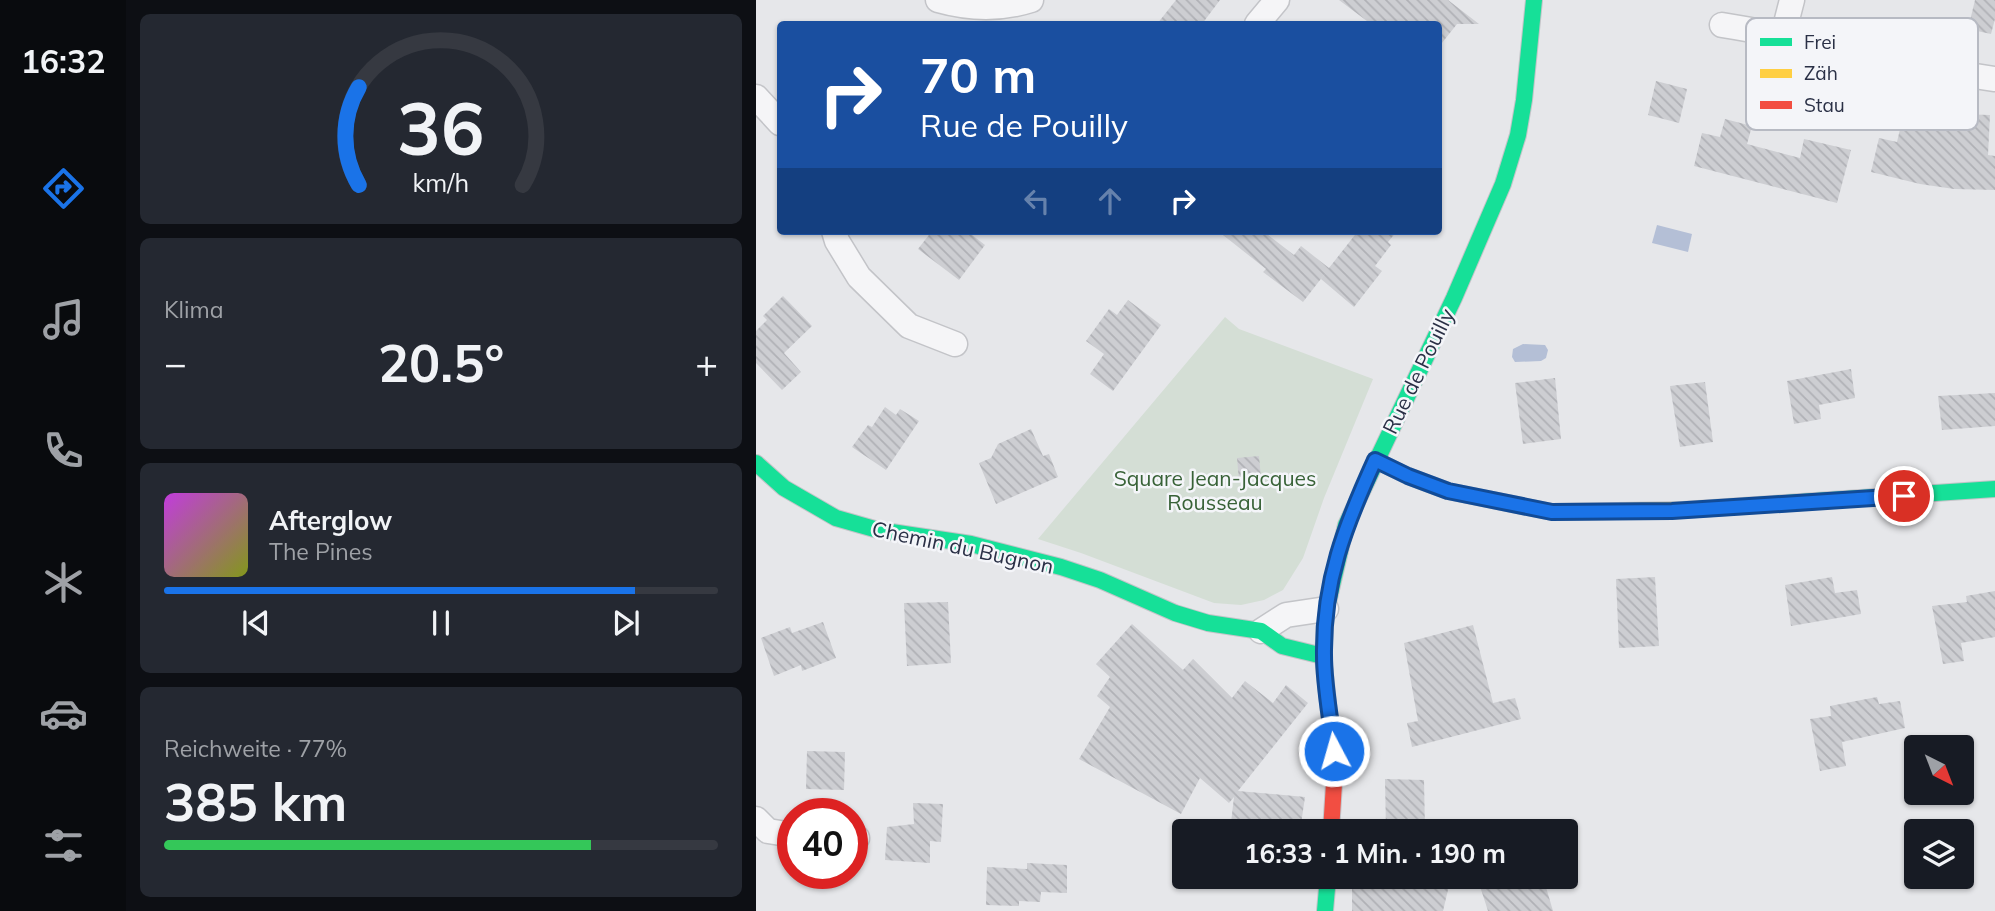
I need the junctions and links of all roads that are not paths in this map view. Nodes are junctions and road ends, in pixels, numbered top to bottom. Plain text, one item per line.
1 (938, 0) edge
2 (1031, 0) edge
3 (1276, 0) edge
4 (1534, 0) edge
5 (1792, 0) edge
6 (1787, 18) edge
7 (1259, 21) edge
8 (1722, 25) dead end
9 (1746, 29) edge
10 (756, 97) edge
11 (777, 120) edge
12 (835, 235) edge
13 (955, 344) dead end
14 (1375, 460) junction
15 (756, 463) edge
16 (1995, 489) edge
17 (1326, 609) junction
18 (1261, 631) junction
19 (1324, 656) junction
20 (1332, 819) edge
21 (756, 820) edge
22 (777, 832) edge
23 (1327, 889) edge
24 (1325, 911) edge

1 - 2 street
3 - 7 street
4 - 14 street, Rue de Pouilly
5 - 6 street
8 - 9 street
10 - 11 street
12 - 13 street
14 - 16 street, Rue de Pouilly
14 - 17 street
15 - 18 street, Chemin du Bugnon
17 - 18 street
17 - 19 street
18 - 19 street, Chemin du Bugnon
19 - 20 street
21 - 22 street
23 - 24 street

